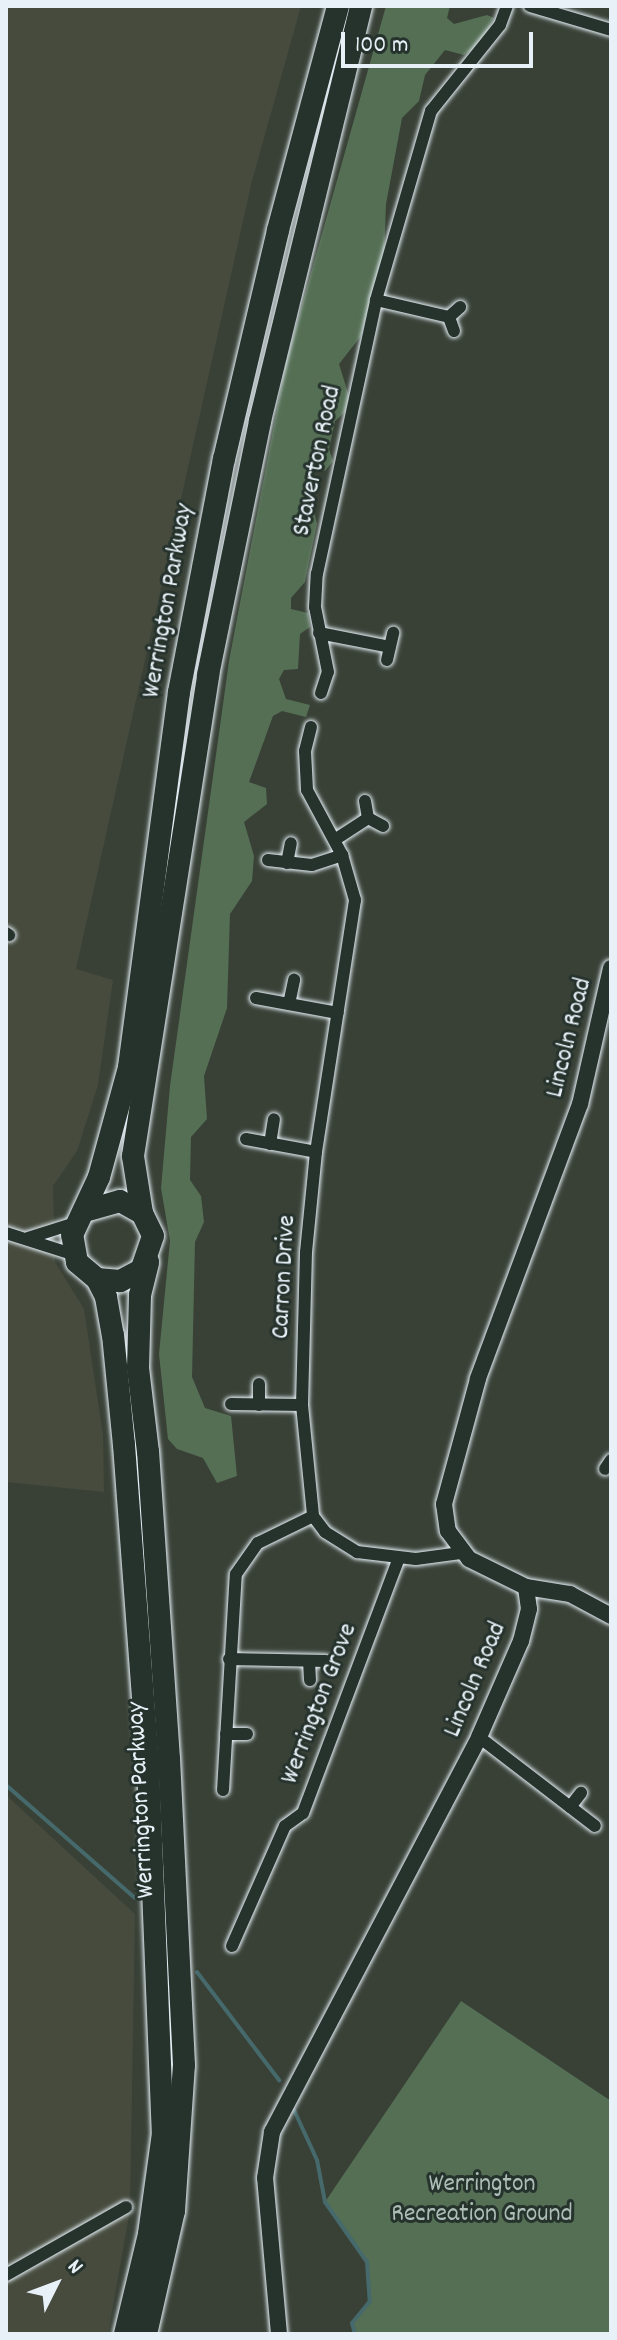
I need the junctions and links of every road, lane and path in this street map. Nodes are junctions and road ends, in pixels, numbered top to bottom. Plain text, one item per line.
1 (338, 6) edge
2 (361, 6) edge
3 (507, 6) edge
4 (530, 6) edge
5 (611, 30) edge
6 (376, 300) junction
7 (460, 307) dead end
8 (449, 317) junction
9 (454, 331) dead end
10 (319, 633) junction
11 (393, 633) dead end
12 (321, 693) dead end
13 (311, 727) dead end
14 (365, 801) dead end
15 (368, 818) junction
16 (383, 826) dead end
17 (336, 839) junction
18 (291, 843) dead end
19 (342, 855) junction
20 (268, 860) dead end
21 (287, 863) junction
22 (611, 968) edge
23 (294, 980) dead end
24 (256, 998) dead end
25 (289, 1004) junction
26 (338, 1013) junction
27 (274, 1119) dead end
28 (246, 1139) dead end
29 (270, 1144) junction
30 (316, 1152) junction
31 (142, 1213) junction
32 (80, 1217) junction
33 (6, 1233) edge
34 (25, 1238) junction
35 (75, 1255) junction
36 (148, 1261) junction
37 (97, 1279) junction
38 (259, 1384) dead end
39 (231, 1404) dead end
40 (259, 1405) junction
41 (302, 1405) junction
42 (313, 1516) junction
43 (461, 1553) junction
44 (399, 1558) junction
45 (526, 1587) junction
46 (611, 1616) edge
47 (229, 1659) junction
48 (309, 1661) junction
49 (326, 1661) dead end
50 (310, 1680) dead end
51 (226, 1734) junction
52 (247, 1734) dead end
53 (479, 1737) junction
54 (223, 1790) dead end
55 (581, 1793) dead end
56 (570, 1807) junction
57 (595, 1826) dead end
58 (232, 1946) dead end
59 (126, 2207) dead end
60 (151, 2271) junction
61 (7, 2273) edge
62 (144, 2301) junction
63 (125, 2334) edge
64 (146, 2334) edge
65 (279, 2334) edge

1 - 32 highway, Werrington Parkway
2 - 31 highway, Werrington Parkway
3 - 6 street, Staverton Road
4 - 5 street
6 - 8 street
6 - 10 street, Staverton Road
7 - 8 street
8 - 9 street
10 - 11 street
10 - 12 street, Staverton Road
13 - 17 street, Carron Drive
14 - 15 street
15 - 16 street
15 - 17 street
17 - 19 street, Carron Drive
18 - 21 street
19 - 21 street
19 - 26 street, Carron Drive
20 - 21 street
22 - 43 street, Lincoln Road
23 - 25 street
24 - 25 street
25 - 26 street
26 - 30 street, Carron Drive
27 - 29 street
28 - 29 street
29 - 30 street
30 - 41 street, Carron Drive
31 - 32 highway
31 - 36 highway
32 - 34 street
32 - 35 highway
33 - 34 street
34 - 35 street
35 - 37 highway
36 - 37 highway
36 - 60 highway, Werrington Parkway
37 - 60 highway, Werrington Parkway
38 - 40 street
39 - 40 street
40 - 41 street
41 - 42 street, Carron Drive
42 - 44 street
42 - 47 street
43 - 44 street
43 - 45 street
44 - 58 street, Werrington Grove
45 - 46 street
45 - 53 street, Lincoln Road
47 - 48 street
47 - 51 street
48 - 49 street
48 - 50 street
51 - 52 street
51 - 54 street
53 - 56 street
53 - 65 street, Lincoln Road
55 - 56 street
56 - 57 street
59 - 61 street
60 - 62 highway, Werrington Parkway
62 - 63 highway, Werrington Parkway
62 - 64 highway, Werrington Parkway

